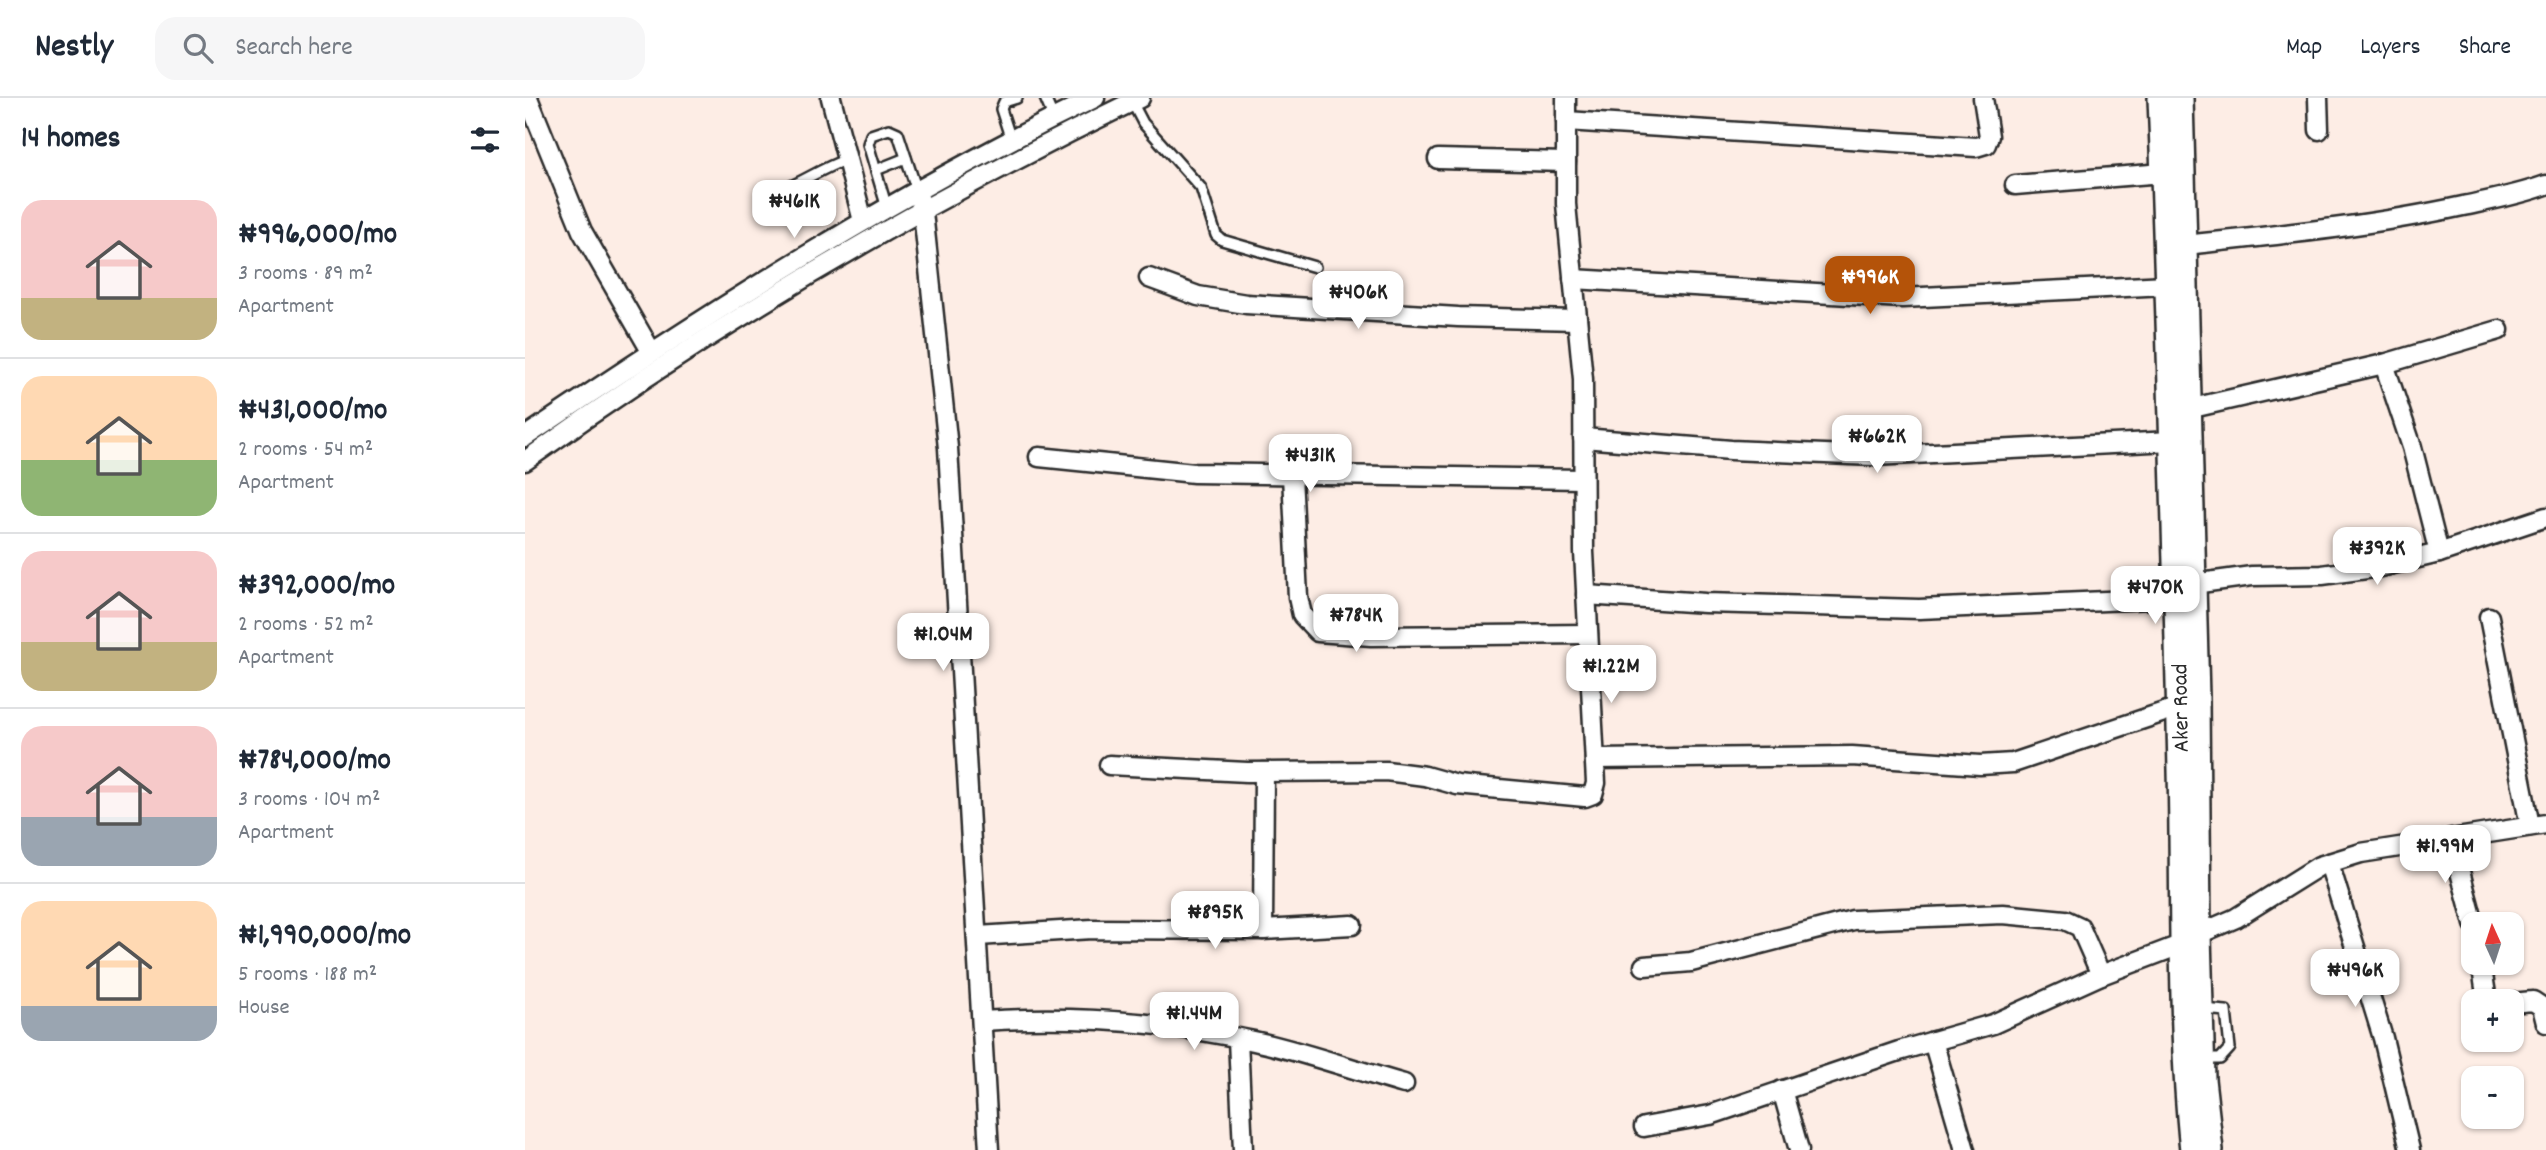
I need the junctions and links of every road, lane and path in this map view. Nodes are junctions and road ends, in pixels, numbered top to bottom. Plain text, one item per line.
1 (528, 98) edge
2 (831, 98) edge
3 (1017, 98) edge
4 (1045, 98) edge
5 (1095, 98) edge
6 (1566, 98) edge
7 (1983, 98) edge
8 (2160, 98) edge
9 (2181, 98) edge
10 (2318, 98) edge
11 (1136, 100) edge
12 (1054, 119) junction
13 (1566, 121) junction
14 (2319, 130) dead end
15 (1011, 141) junction
16 (906, 158) junction
17 (1439, 159) dead end
18 (845, 160) junction
19 (1566, 162) junction
20 (876, 170) junction
21 (2163, 173) junction
22 (2015, 185) dead end
23 (2546, 185) edge
24 (917, 191) junction
25 (765, 196) dead end
26 (887, 208) junction
27 (923, 212) junction
28 (863, 221) junction
29 (2185, 245) junction
30 (1315, 267) dead end
31 (1149, 278) dead end
32 (1573, 279) junction
33 (2167, 285) junction
34 (1577, 320) junction
35 (2499, 330) dead end
36 (651, 352) junction
37 (2384, 364) junction
38 (2188, 409) junction
39 (525, 437) edge
40 (1583, 438) junction
41 (2171, 441) junction
42 (1039, 457) dead end
43 (525, 461) edge
44 (1292, 475) junction
45 (1583, 480) junction
46 (2182, 503) junction
47 (2546, 517) edge
48 (2438, 552) junction
49 (2185, 591) junction
50 (1586, 595) junction
51 (2489, 617) dead end
52 (1588, 634) junction
53 (2179, 707) junction
54 (1595, 759) junction
55 (1109, 765) dead end
56 (1264, 772) junction
57 (2538, 825) edge
58 (2451, 838) junction
59 (2329, 863) junction
60 (2471, 912) edge
61 (1352, 925) dead end
62 (1263, 930) junction
63 (978, 936) junction
64 (2189, 939) junction
65 (1644, 966) dead end
66 (2101, 975) junction
67 (2524, 1001) edge
68 (982, 1021) junction
69 (2546, 1023) edge
70 (1238, 1039) junction
71 (1933, 1041) junction
72 (2194, 1060) junction
73 (1404, 1084) dead end
74 (1782, 1090) junction
75 (1644, 1127) dead end
76 (989, 1150) edge
77 (1243, 1150) edge
78 (1799, 1150) edge
79 (1965, 1150) edge
80 (2192, 1150) edge
81 (2211, 1150) edge
82 (2410, 1150) edge

1 - 36 street
2 - 18 street
3 - 15 lane
4 - 12 lane
5 - 12 street
6 - 13 street
7 - 13 street
8 - 21 street, Aker Road
9 - 29 street, Aker Road
10 - 14 street
11 - 27 street
11 - 30 lane
12 - 15 street
13 - 19 street
15 - 24 street
16 - 20 lane
16 - 20 lane
16 - 24 lane
17 - 19 street
18 - 25 lane
18 - 28 street
19 - 32 street
20 - 26 lane
21 - 22 street
21 - 33 street, Aker Road
23 - 29 street
24 - 26 street
24 - 27 street
26 - 28 street
27 - 43 street
27 - 63 street
28 - 36 street
29 - 38 street, Aker Road
31 - 34 street
32 - 33 street
32 - 34 street
33 - 41 street, Aker Road
34 - 40 street
35 - 37 street
36 - 39 street
37 - 38 street
37 - 48 street
38 - 46 street, Aker Road
40 - 41 street
40 - 45 street
41 - 46 street, Aker Road
42 - 44 street
44 - 45 street
44 - 52 street
45 - 50 street
46 - 49 street, Aker Road
47 - 48 street
48 - 49 street
49 - 50 street
49 - 53 street, Aker Road
49 - 64 street, Aker Road
50 - 52 street
51 - 57 street
52 - 54 street
53 - 54 street
53 - 64 street, Aker Road
54 - 56 street
55 - 56 street
56 - 62 street
57 - 58 street
58 - 59 street
58 - 60 street
59 - 64 street
59 - 82 street
61 - 62 street
62 - 63 street
63 - 68 street
64 - 66 street
64 - 72 street, Aker Road
64 - 72 street, Aker Road
65 - 66 street
66 - 71 street
67 - 69 street
68 - 70 street
68 - 76 street
70 - 73 street
70 - 77 street
71 - 74 street
71 - 79 street
72 - 80 street, Aker Road
72 - 81 street, Aker Road
74 - 75 street
74 - 78 street

